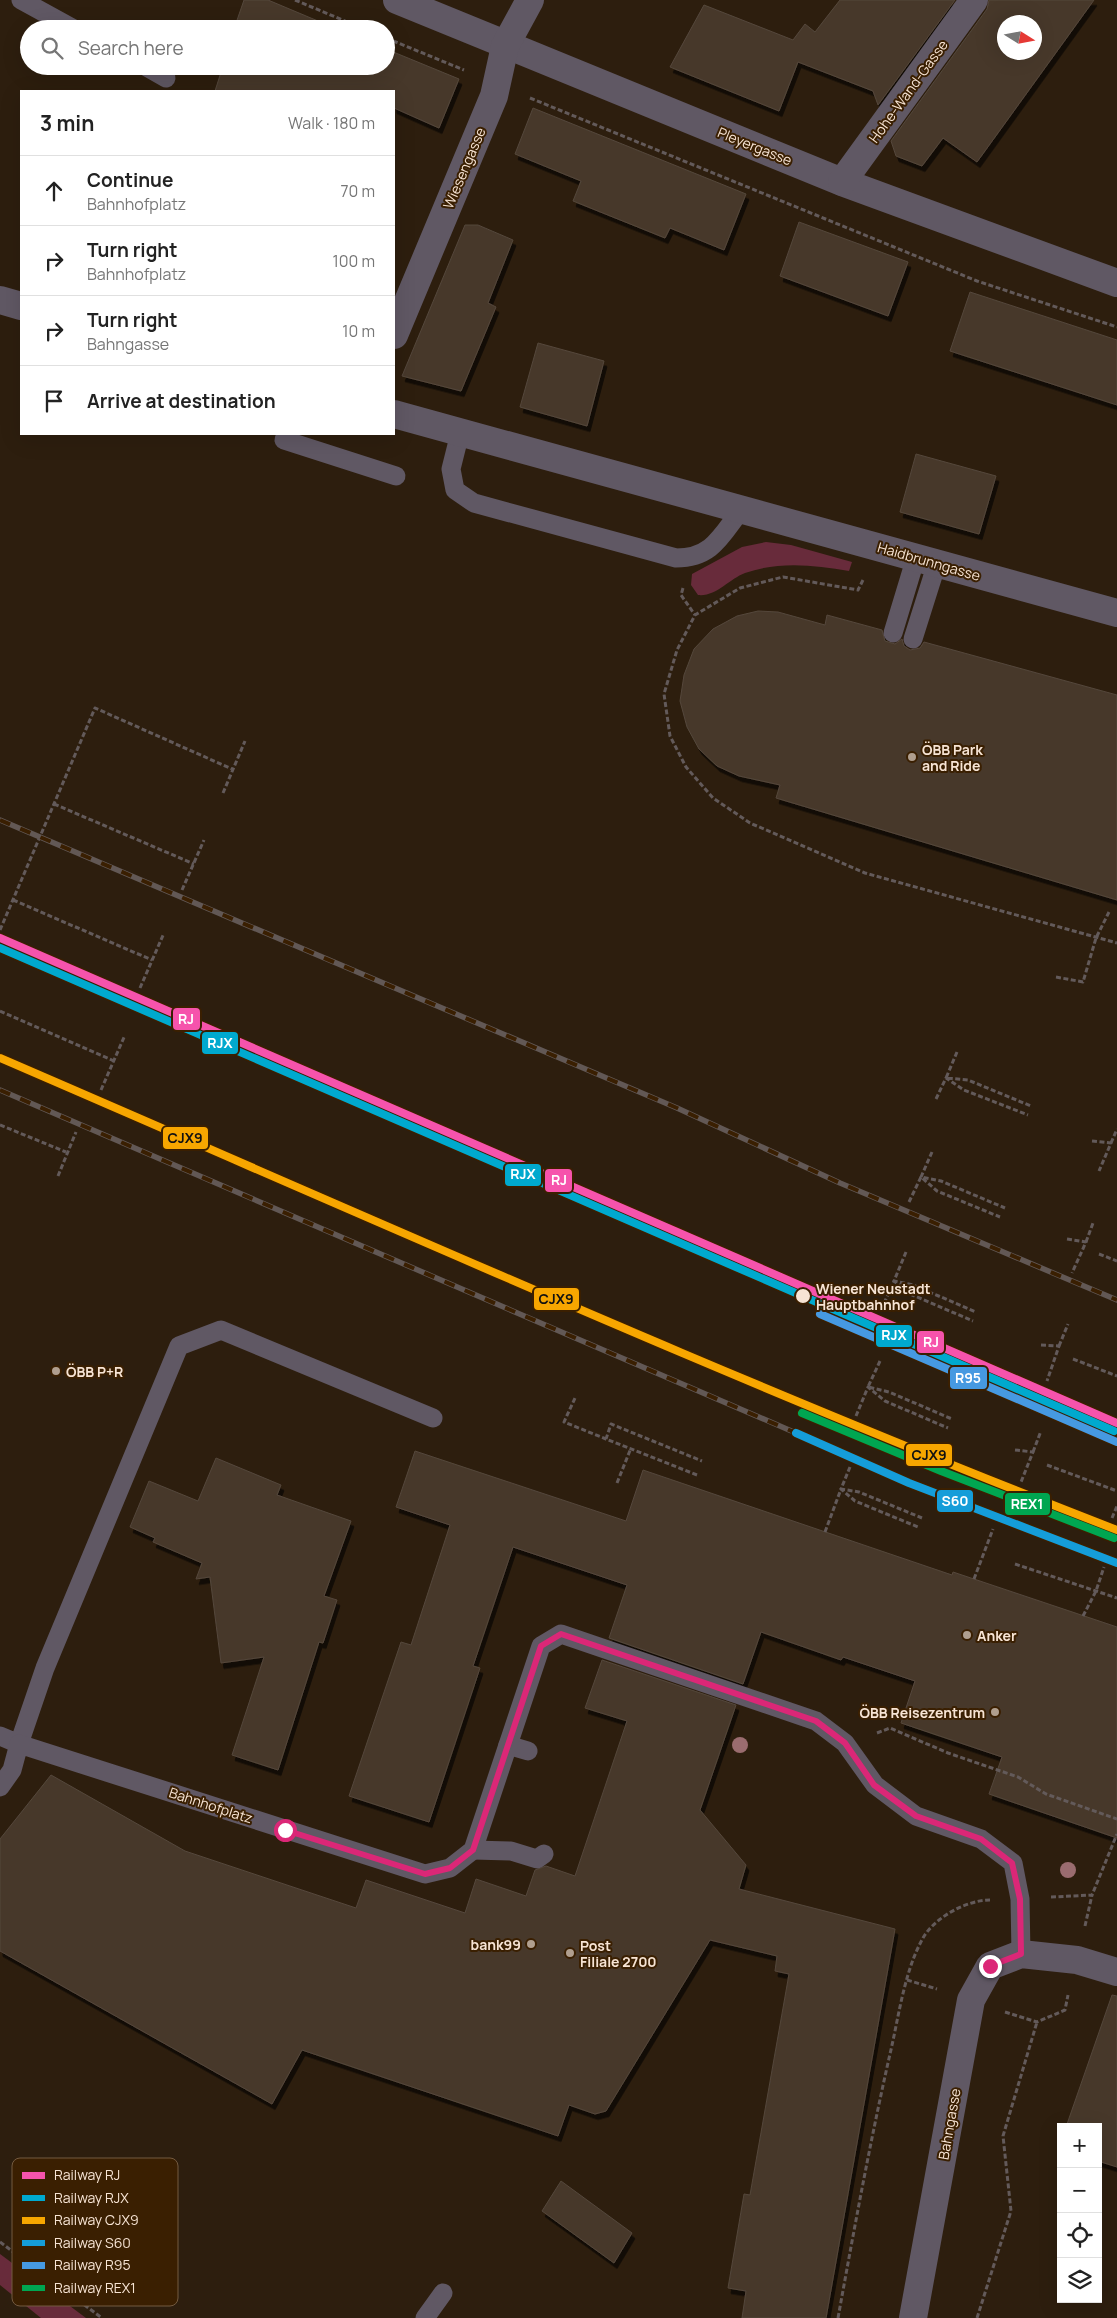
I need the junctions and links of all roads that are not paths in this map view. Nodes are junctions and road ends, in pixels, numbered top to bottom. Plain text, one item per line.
1 (21, 0) edge
2 (396, 0) edge
3 (530, 0) edge
4 (974, 0) edge
5 (58, 20) edge
6 (505, 46) junction
7 (161, 75) edge
8 (166, 78) dead end
9 (842, 182) junction
10 (1117, 284) edge
11 (0, 300) edge
12 (20, 306) edge
13 (395, 333) edge
14 (395, 414) edge
15 (460, 433) junction
16 (286, 435) edge
17 (396, 476) dead end
18 (741, 510) junction
19 (927, 560) junction
20 (1117, 613) edge
21 (893, 633) dead end
22 (913, 639) dead end
23 (433, 1418) dead end
24 (0, 1736) edge
25 (19, 1744) junction
26 (508, 1745) junction
27 (528, 1752) dead end
28 (0, 1787) edge
29 (473, 1850) junction
30 (544, 1854) dead end
31 (1021, 1954) junction
32 (1117, 1972) edge
33 (443, 2293) dead end
34 (425, 2318) edge
35 (913, 2318) edge

1 - 5 lane
2 - 6 street, Pleyergasse
3 - 6 street, Wiesengasse
4 - 9 street, Hohe-Wand-Gasse
6 - 9 street, Pleyergasse
6 - 13 street, Wiesengasse
7 - 8 lane
9 - 10 street, Pleyergasse
11 - 12 street
14 - 15 street, Haidbrunngasse
15 - 18 street, Haidbrunngasse
15 - 18 lane
16 - 17 lane
18 - 19 street, Haidbrunngasse
19 - 20 street, Haidbrunngasse
19 - 21 lane
19 - 22 lane
23 - 25 lane
24 - 25 lane, Bahnhofplatz
25 - 28 lane
25 - 29 lane, Bahnhofplatz
26 - 27 lane
26 - 29 lane
26 - 31 lane
29 - 30 lane
31 - 32 street
31 - 35 street, Bahngasse
33 - 34 lane

